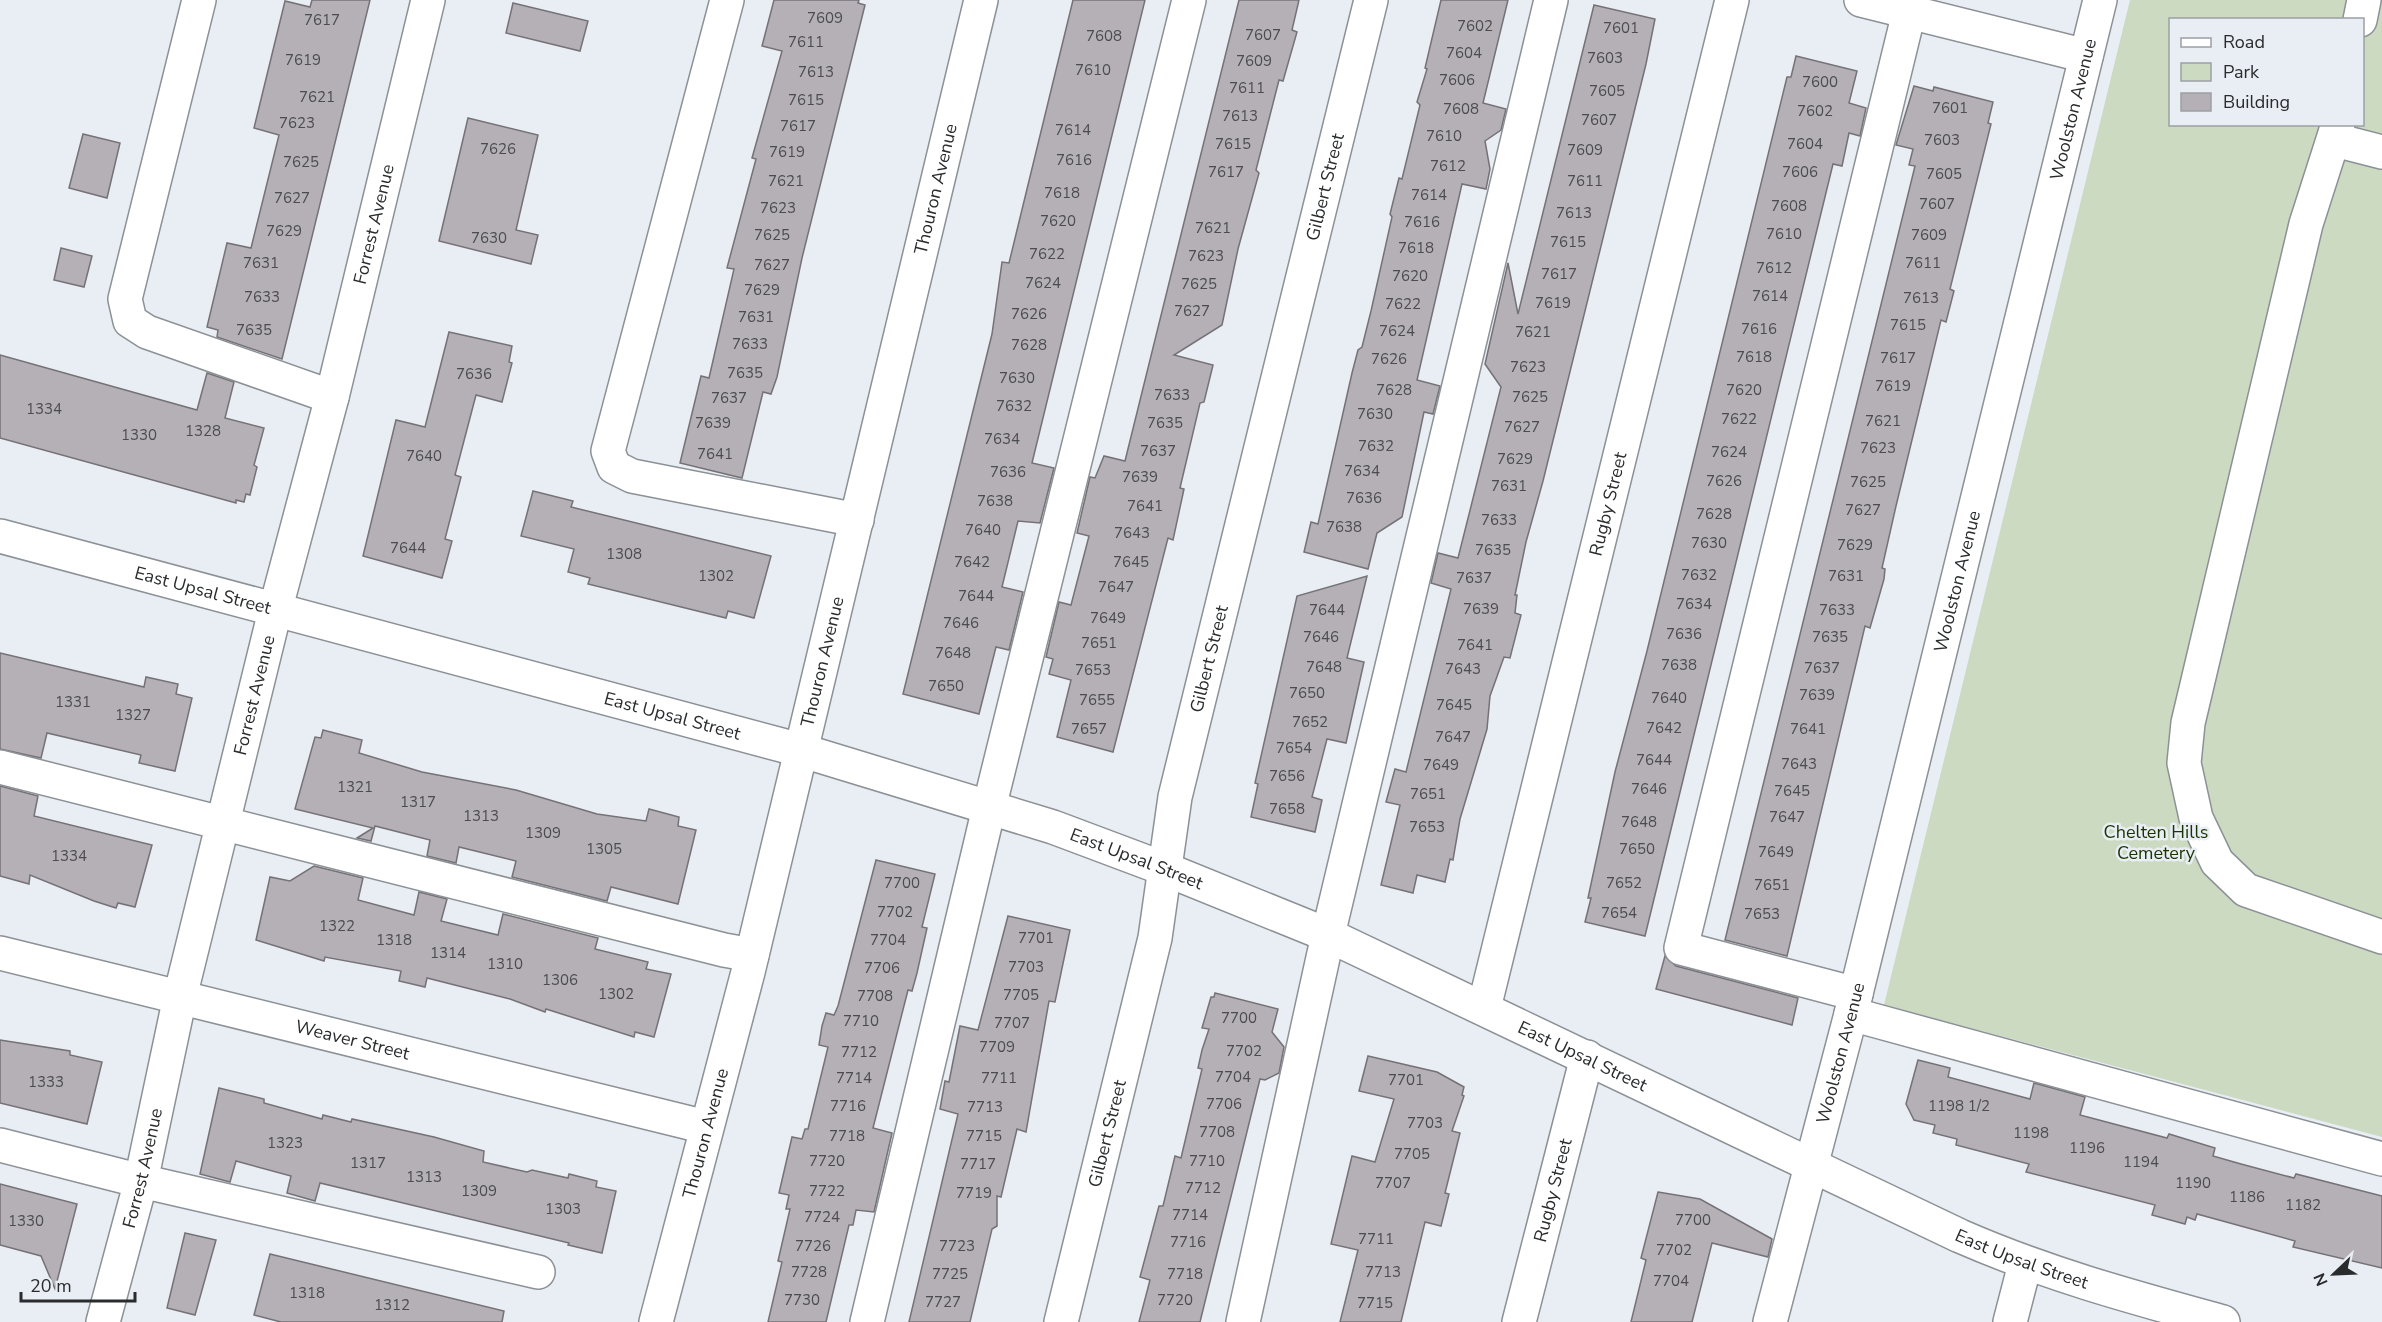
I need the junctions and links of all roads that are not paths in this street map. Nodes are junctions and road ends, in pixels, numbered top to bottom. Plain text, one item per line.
1 (199, 0) edge
2 (428, 0) edge
3 (727, 0) edge
4 (981, 0) edge
5 (1189, 0) edge
6 (1371, 0) edge
7 (1551, 0) edge
8 (1732, 0) edge
9 (1861, 0) edge
10 (2100, 0) edge
11 (2364, 0) edge
12 (1911, 6) edge
13 (2360, 18) edge
14 (2086, 56) junction
15 (2336, 132) edge
16 (2382, 152) edge
17 (332, 397) junction
18 (857, 520) junction
19 (0, 536) edge
20 (275, 611) junction
21 (800, 750) junction
22 (0, 766) edge
23 (989, 808) junction
24 (224, 823) junction
25 (1165, 869) junction
26 (1328, 935) junction
27 (2382, 937) edge
28 (0, 953) edge
29 (752, 955) junction
30 (180, 997) junction
31 (1853, 1004) junction
32 (1484, 1008) junction
33 (1587, 1057) junction
34 (706, 1127) junction
35 (0, 1144) edge
36 (2382, 1159) edge
37 (1813, 1164) junction
38 (141, 1181) junction
39 (2025, 1264) junction
40 (538, 1272) dead end
41 (103, 1322) edge
42 (656, 1322) edge
43 (867, 1322) edge
44 (1061, 1322) edge
45 (1243, 1322) edge
46 (1519, 1322) edge
47 (1770, 1322) edge
48 (2010, 1322) edge
49 (2223, 1322) edge

1 - 17 street
2 - 17 street, Forrest Avenue
3 - 18 street
4 - 18 street, Thouron Avenue
5 - 23 street
6 - 25 street, Gilbert Street
7 - 26 street
8 - 32 street, Rugby Street
9 - 12 street
10 - 14 street, Woolston Avenue
11 - 13 street
12 - 14 street
12 - 31 street
14 - 31 street, Woolston Avenue
15 - 16 street
15 - 27 street
17 - 20 street, Forrest Avenue
18 - 21 street, Thouron Avenue
19 - 20 street, East Upsal Street
20 - 21 street, East Upsal Street
20 - 24 street, Forrest Avenue
21 - 23 street, East Upsal Street
21 - 29 street, Thouron Avenue
22 - 24 street
23 - 25 street, East Upsal Street
23 - 43 street
24 - 29 street
24 - 30 street, Forrest Avenue
25 - 26 street, East Upsal Street
25 - 44 street, Gilbert Street
26 - 32 street, East Upsal Street
26 - 45 street
28 - 30 street, Weaver Street
29 - 34 street, Thouron Avenue
30 - 34 street, Weaver Street
30 - 38 street, Forrest Avenue
31 - 36 street
31 - 37 street, Woolston Avenue
32 - 33 street, East Upsal Street
33 - 37 street, East Upsal Street
33 - 46 street, Rugby Street
34 - 42 street, Thouron Avenue
35 - 38 street
37 - 39 street, East Upsal Street
37 - 47 street, Woolston Avenue
38 - 40 street
38 - 41 street, Forrest Avenue
39 - 48 street
39 - 49 street, East Upsal Street

